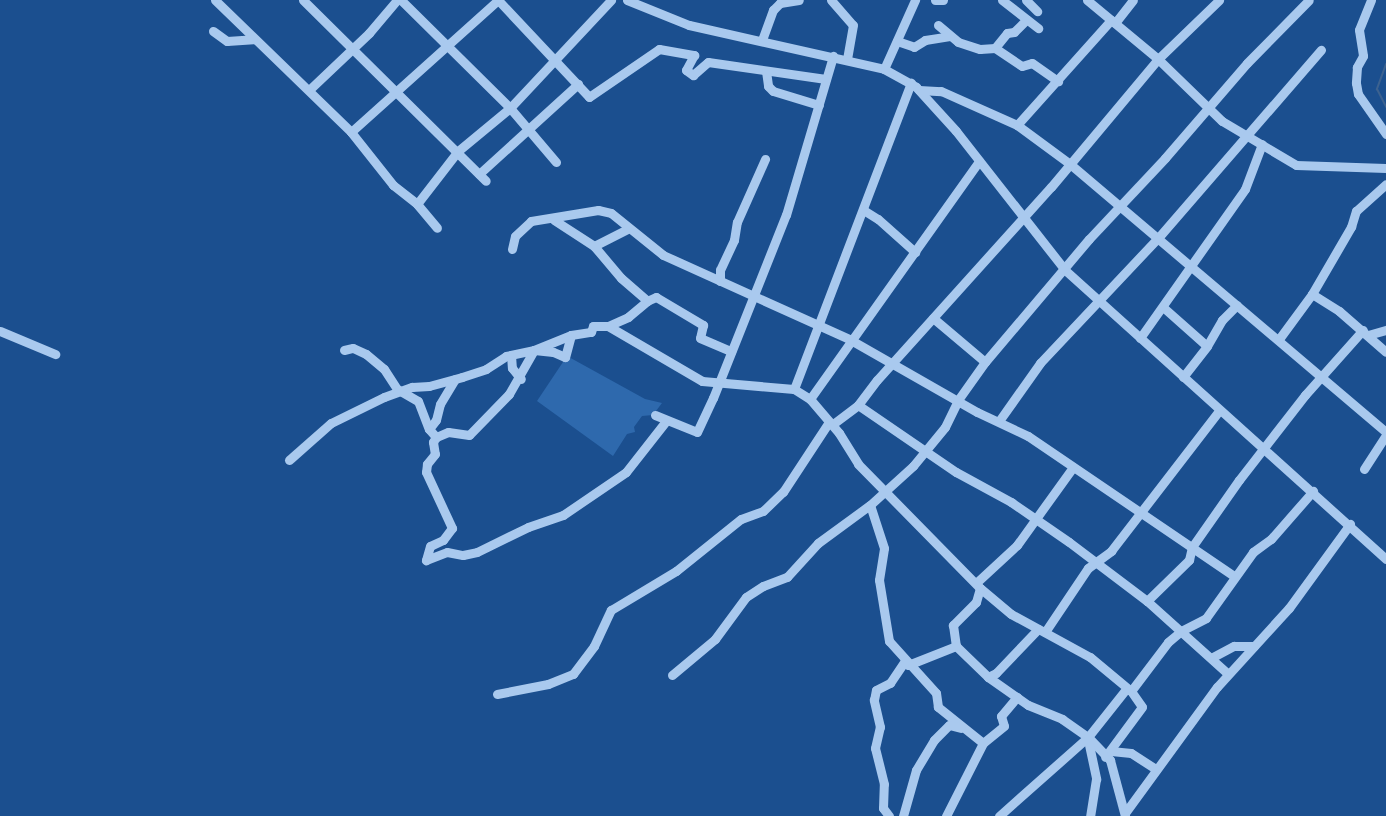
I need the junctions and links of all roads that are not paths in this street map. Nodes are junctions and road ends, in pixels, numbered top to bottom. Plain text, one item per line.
1 (214, 0) edge
2 (303, 0) edge
3 (399, 0) edge
4 (498, 0) edge
5 (611, 0) edge
6 (627, 0) edge
7 (800, 0) edge
8 (831, 0) edge
9 (915, 0) edge
10 (934, 0) edge
11 (943, 0) edge
12 (1002, 0) edge
13 (1026, 0) edge
14 (1086, 0) edge
15 (1133, 0) edge
16 (1218, 0) edge
17 (1309, 0) edge
18 (1371, 0) edge
19 (1037, 11) dead end
20 (1026, 20) junction
21 (1113, 22) junction
22 (938, 25) dead end
23 (1038, 28) dead end
24 (213, 31) dead end
25 (950, 36) junction
26 (252, 39) junction
27 (762, 40) junction
28 (897, 41) junction
29 (445, 45) junction
30 (995, 48) junction
31 (352, 50) junction
32 (1321, 50) dead end
33 (832, 56) junction
34 (556, 59) junction
35 (847, 59) junction
36 (1158, 59) junction
37 (884, 69) junction
38 (766, 71) junction
39 (826, 79) junction
40 (1058, 81) junction
41 (578, 84) junction
42 (911, 84) junction
43 (309, 90) junction
44 (919, 90) junction
45 (395, 93) junction
46 (819, 105) junction
47 (1208, 107) junction
48 (510, 108) junction
49 (1017, 125) junction
50 (529, 128) junction
51 (351, 132) junction
52 (1248, 133) junction
53 (1386, 134) edge
54 (1262, 144) junction
55 (458, 151) junction
56 (765, 159) dead end
57 (979, 161) junction
58 (556, 162) dead end
59 (1070, 164) junction
60 (1386, 168) edge
61 (478, 174) junction
62 (486, 181) dead end
63 (1386, 184) edge
64 (417, 204) junction
65 (1120, 206) junction
66 (865, 211) junction
67 (1022, 218) junction
68 (554, 220) junction
69 (437, 228) dead end
70 (627, 229) junction
71 (1158, 238) junction
72 (594, 246) junction
73 (512, 249) dead end
74 (915, 252) junction
75 (1192, 267) junction
76 (1065, 270) junction
77 (720, 281) junction
78 (1312, 294) junction
79 (754, 298) junction
80 (647, 301) junction
81 (1099, 301) junction
82 (1237, 305) junction
83 (1164, 308) junction
84 (933, 318) junction
85 (608, 326) junction
86 (818, 326) junction
87 (1386, 330) edge
88 (0, 331) edge
89 (1366, 333) junction
90 (571, 335) junction
91 (1140, 338) junction
92 (849, 339) junction
93 (1279, 339) junction
94 (1208, 346) junction
95 (344, 350) dead end
96 (534, 350) junction
97 (730, 351) junction
98 (1386, 352) edge
99 (55, 354) dead end
100 (511, 355) junction
101 (894, 362) junction
102 (985, 362) junction
103 (1183, 377) junction
104 (1320, 377) junction
105 (521, 378) junction
106 (455, 379) junction
107 (717, 382) junction
108 (794, 389) junction
109 (404, 391) junction
110 (810, 399) junction
111 (958, 400) junction
112 (858, 405) junction
113 (1219, 411) junction
114 (655, 415) dead end
115 (666, 420) junction
116 (999, 421) junction
117 (831, 423) junction
118 (429, 429) junction
119 (1386, 434) edge
120 (436, 437) junction
121 (926, 449) junction
122 (1263, 449) junction
123 (290, 460) dead end
124 (1073, 467) junction
125 (1364, 469) dead end
126 (1313, 491) junction
127 (886, 492) junction
128 (870, 506) junction
129 (1140, 512) junction
130 (1037, 520) junction
131 (1350, 524) junction
132 (1192, 548) junction
133 (1386, 559) edge
134 (1096, 565) junction
135 (1234, 576) junction
136 (978, 585) junction
137 (1148, 601) junction
138 (1041, 630) junction
139 (1181, 631) junction
140 (956, 646) junction
141 (1254, 646) junction
142 (1211, 658) junction
143 (907, 663) junction
144 (1228, 674) junction
145 (672, 675) dead end
146 (988, 677) junction
147 (1129, 690) junction
148 (497, 694) dead end
149 (1017, 696) junction
150 (961, 728) junction
151 (1088, 737) junction
152 (983, 743) junction
153 (1108, 754) junction
154 (1156, 769) junction
155 (1125, 814) edge
156 (889, 816) edge
157 (903, 816) edge
158 (946, 816) edge
159 (999, 816) edge
160 (1090, 816) edge

1 - 26 street
2 - 31 street
3 - 29 street
3 - 31 street
4 - 29 street
4 - 34 street
5 - 34 street
6 - 27 street
7 - 27 street
8 - 35 street
9 - 28 street
10 - 11 street
12 - 20 street
13 - 19 street
14 - 21 street
15 - 21 street
16 - 36 street
17 - 47 street
18 - 53 street
20 - 23 street
20 - 30 street
21 - 36 street
21 - 40 street
22 - 25 street
24 - 26 street
25 - 28 street
25 - 30 street
26 - 43 street
27 - 33 street
28 - 37 street
29 - 45 street
29 - 48 street
30 - 40 street
31 - 43 street
31 - 45 street
32 - 52 street
33 - 35 street
33 - 39 street
34 - 41 street
34 - 48 street
35 - 37 street
36 - 47 street
36 - 59 street
37 - 42 street
38 - 39 street
38 - 41 street
38 - 46 street
39 - 46 street
40 - 49 street
41 - 50 street
42 - 44 street
42 - 66 street
43 - 51 street
44 - 49 street
44 - 57 street
45 - 51 street
45 - 55 street
46 - 79 street
47 - 52 street
47 - 65 street
48 - 50 street
48 - 55 street
49 - 59 street
50 - 58 street
50 - 61 street
51 - 64 street
52 - 54 street
52 - 71 street
54 - 60 street
54 - 75 street
55 - 61 street
55 - 64 street
56 - 77 street
57 - 67 street
57 - 74 street
59 - 65 street
59 - 67 street
61 - 62 street
63 - 78 street
64 - 69 street
65 - 71 street
65 - 76 street
66 - 74 street
66 - 86 street
67 - 76 street
67 - 84 street
68 - 70 street
68 - 72 street
68 - 73 street
70 - 72 street
70 - 77 street
71 - 75 street
71 - 81 street
72 - 80 street
74 - 92 street
75 - 82 street
75 - 83 street
76 - 81 street
76 - 102 street
77 - 79 street
78 - 89 street
78 - 93 street
79 - 86 street
79 - 97 street
80 - 85 street
80 - 97 street
81 - 91 street
81 - 116 street
82 - 93 street
82 - 94 street
83 - 91 street
83 - 94 street
84 - 101 street
84 - 102 street
85 - 90 street
85 - 107 street
86 - 92 street
86 - 108 street
87 - 89 street
88 - 99 street
89 - 98 street
89 - 104 street
90 - 96 street
90 - 96 street
91 - 103 street
92 - 101 street
92 - 110 street
93 - 104 street
94 - 103 street
95 - 109 street
96 - 100 street
96 - 105 street
97 - 107 street
100 - 105 street
100 - 106 street
101 - 111 street
101 - 112 street
102 - 111 street
103 - 113 street
104 - 119 street
104 - 122 street
105 - 120 street
106 - 109 street
106 - 118 street
107 - 108 street
107 - 115 street
108 - 110 street
109 - 118 street
109 - 123 street
110 - 117 street
111 - 116 street
111 - 121 street
112 - 117 street
112 - 121 street
113 - 122 street
113 - 129 street
114 - 115 street
115 - 120 street
116 - 124 street
117 - 127 street
117 - 148 street
118 - 120 street
119 - 125 street
121 - 127 street
121 - 130 street
122 - 126 street
122 - 132 street
124 - 129 street
124 - 130 street
126 - 131 street
126 - 135 street
127 - 128 street
127 - 136 street
128 - 143 street
128 - 145 street
129 - 132 street
129 - 134 street
130 - 134 street
130 - 136 street
131 - 133 street
131 - 141 street
132 - 135 street
132 - 137 street
134 - 137 street
134 - 138 street
135 - 139 street
136 - 138 street
136 - 140 street
137 - 139 street
138 - 146 street
138 - 147 street
139 - 142 street
139 - 147 street
140 - 143 street
140 - 146 street
141 - 142 street
141 - 144 street
142 - 144 street
143 - 150 street
143 - 156 street
144 - 154 street
146 - 149 street
147 - 151 street
147 - 153 street
149 - 151 street
149 - 152 street
150 - 152 street
150 - 157 street
151 - 153 street
151 - 159 street
151 - 160 street
152 - 158 street
153 - 154 street
153 - 155 street
154 - 155 street

